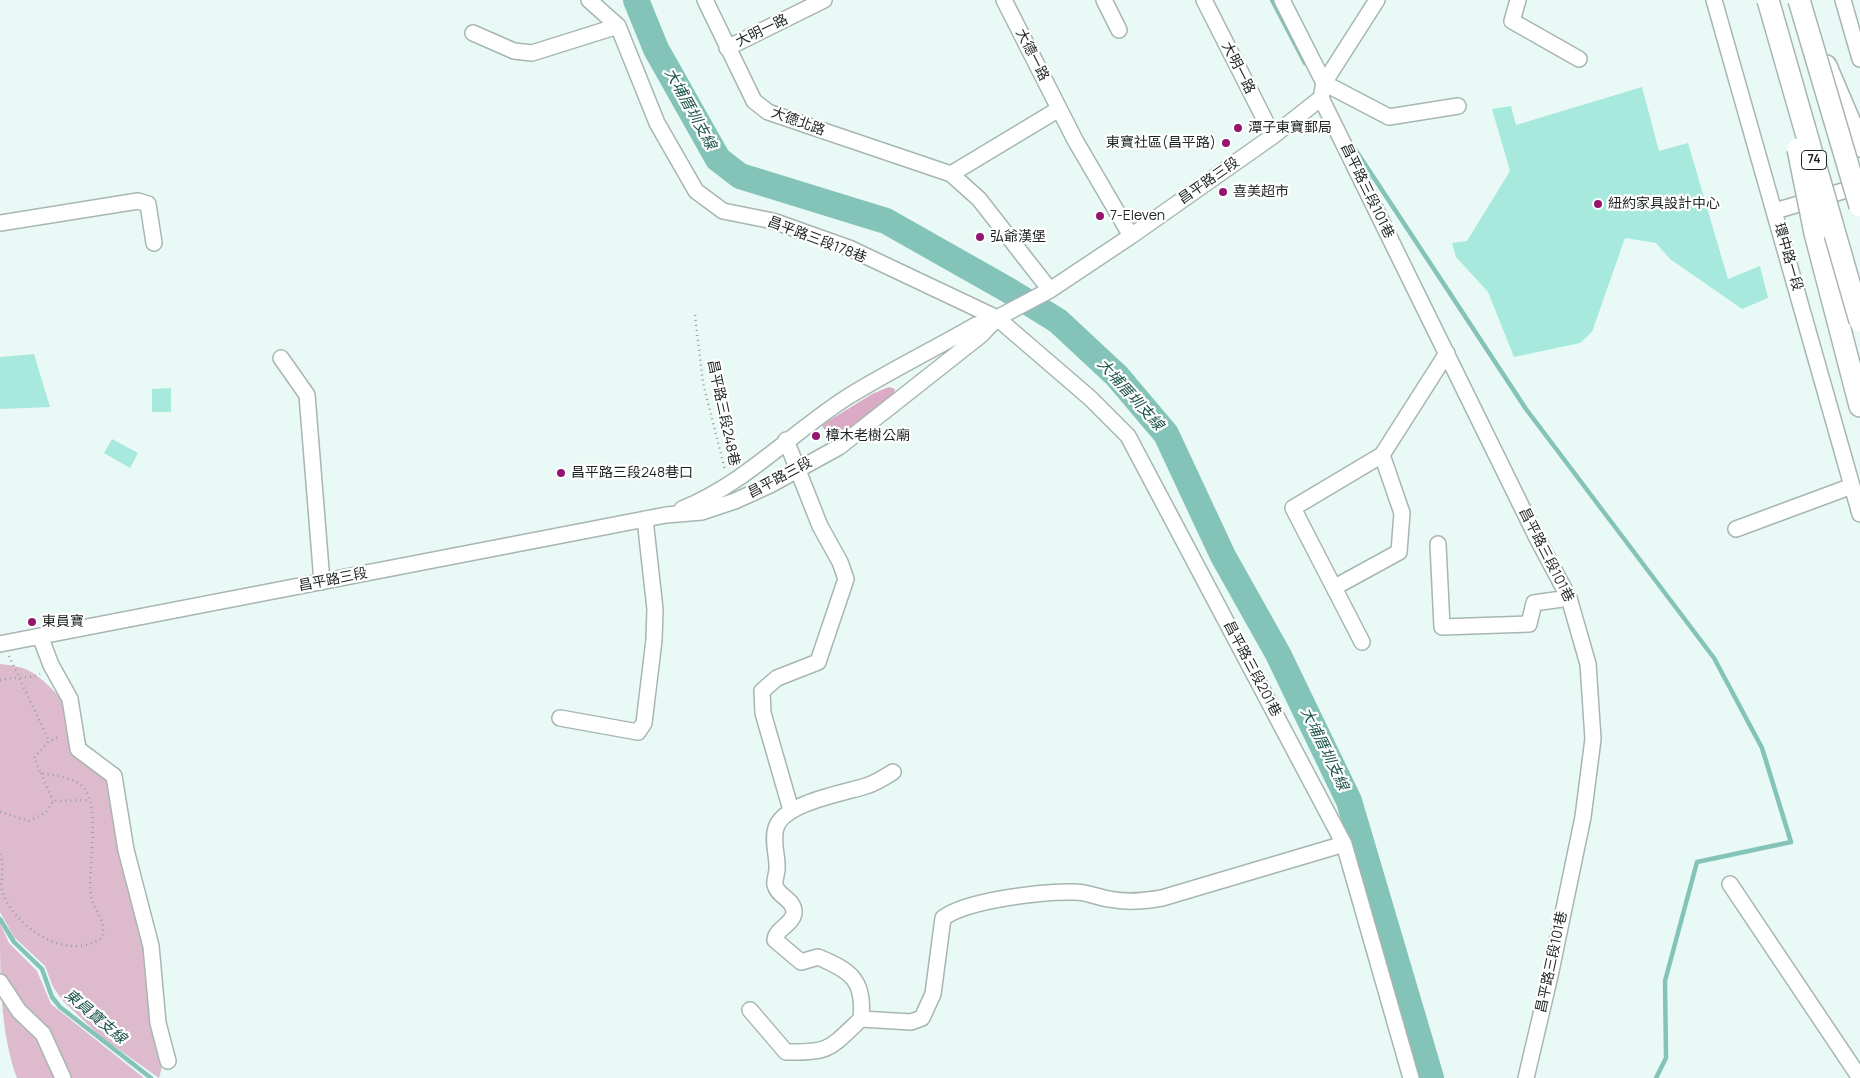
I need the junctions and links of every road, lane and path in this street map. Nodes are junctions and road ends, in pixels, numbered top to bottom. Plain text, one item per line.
1 (589, 0) edge
2 (705, 0) edge
3 (824, 0) edge
4 (1004, 0) edge
5 (1104, 0) edge
6 (1204, 0) edge
7 (1282, 0) edge
8 (1377, 0) edge
9 (1518, 0) edge
10 (1714, 0) edge
11 (1843, 0) edge
12 (1769, 2) edge
13 (1800, 2) edge
14 (618, 26) junction
15 (1119, 30) dead end
16 (473, 33) dead end
17 (727, 48) junction
18 (1578, 59) dead end
19 (1860, 59) edge
20 (1323, 90) junction
21 (1458, 106) dead end
22 (1059, 109) junction
23 (1273, 136) junction
24 (1860, 146) edge
25 (951, 174) junction
26 (1860, 186) edge
27 (1860, 206) edge
28 (1775, 211) junction
29 (0, 224) edge
30 (1132, 236) junction
31 (154, 243) dead end
32 (1050, 290) junction
33 (696, 315) dead end
34 (997, 318) junction
35 (1860, 321) edge
36 (1446, 353) junction
37 (281, 358) dead end
38 (1860, 406) edge
39 (786, 440) junction
40 (1382, 455) junction
41 (797, 468) junction
42 (729, 486) junction
43 (1852, 486) junction
44 (1860, 514) edge
45 (666, 515) junction
46 (646, 519) junction
47 (1736, 528) dead end
48 (1438, 544) dead end
49 (322, 582) junction
50 (1335, 587) junction
51 (1569, 598) junction
52 (40, 636) junction
53 (1362, 642) dead end
54 (4, 649) edge
55 (41, 670) dead end
56 (17, 676) junction
57 (0, 680) edge
58 (560, 718) dead end
59 (65, 734) dead end
60 (49, 741) junction
61 (893, 772) dead end
62 (41, 773) junction
63 (90, 800) junction
64 (53, 801) junction
65 (791, 810) junction
66 (0, 812) edge
67 (1344, 844) junction
68 (0, 854) edge
69 (1730, 884) dead end
70 (0, 982) edge
71 (750, 1010) dead end
72 (861, 1018) junction
73 (168, 1061) dead end
74 (63, 1078) edge
75 (1411, 1078) edge
76 (1526, 1078) edge
77 (1860, 1078) edge

1 - 14 street
2 - 17 street, 大德北路
3 - 17 street, 大明一路
4 - 22 street, 大德一路
5 - 15 street
6 - 23 street, 大明一路
7 - 20 street, 昌平路三段101巷
8 - 20 street, 昌平路三段
9 - 18 street
10 - 28 street, 環中路一段
11 - 19 street
12 - 35 highway, 74, bridge
12 - 38 highway, 74, bridge
13 - 24 highway, 74, bridge
13 - 27 highway, 74, bridge
14 - 16 street
14 - 34 street, 昌平路三段178巷
17 - 25 street, 大德北路
20 - 21 street
20 - 23 street, 昌平路三段
20 - 36 street, 昌平路三段101巷
22 - 25 street
22 - 30 street, 大德一路
23 - 30 street, 昌平路三段
25 - 32 street
26 - 28 street
28 - 43 street, 環中路一段
29 - 31 street
30 - 32 street, 昌平路三段
32 - 34 street, 昌平路三段
33 - 42 path, 昌平路三段248巷
34 - 39 street, 昌平路三段
34 - 41 street, 昌平路三段
34 - 67 street, 昌平路三段201巷
36 - 40 street
36 - 51 street, 昌平路三段101巷
37 - 49 street
39 - 41 street
39 - 42 street, 昌平路三段
40 - 50 street
40 - 50 street
41 - 45 street, 昌平路三段
41 - 65 street
42 - 45 street, 昌平路三段
43 - 44 street, 環中路一段
43 - 47 street
45 - 46 street, 昌平路三段
46 - 49 street, 昌平路三段
46 - 58 street
48 - 51 street
49 - 52 street, 昌平路三段
50 - 53 street
51 - 76 street, 昌平路三段101巷
52 - 54 street, 昌平路三段
52 - 73 street
54 - 56 path
55 - 56 path
56 - 57 path
56 - 60 path
59 - 60 path
60 - 62 path
61 - 65 street
62 - 63 path
62 - 64 path
63 - 64 path
63 - 68 path
64 - 66 path
65 - 72 street
67 - 72 street
67 - 75 street, 昌平路三段201巷
69 - 77 street
70 - 74 street
71 - 72 street

